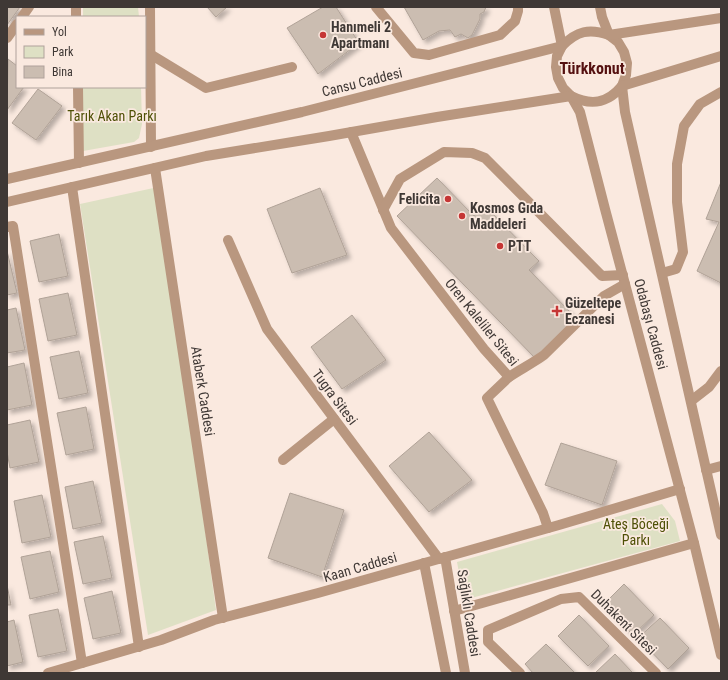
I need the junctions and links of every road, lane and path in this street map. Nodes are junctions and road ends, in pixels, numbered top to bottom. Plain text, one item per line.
1 (29, 7) edge
2 (150, 7) edge
3 (376, 7) edge
4 (518, 7) edge
5 (554, 7) edge
6 (600, 7) edge
7 (23, 16) edge
8 (721, 18) edge
9 (16, 25) edge
10 (608, 35) junction
11 (7, 38) edge
12 (562, 46) junction
13 (150, 54) junction
14 (721, 56) edge
15 (292, 67) dead end
16 (622, 86) junction
17 (78, 88) edge
18 (721, 92) edge
19 (571, 96) junction
20 (351, 132) junction
21 (151, 147) junction
22 (79, 164) junction
23 (155, 168) junction
24 (7, 179) edge
25 (72, 187) junction
26 (7, 202) edge
27 (383, 210) junction
28 (7, 227) edge
29 (228, 240) dead end
30 (662, 273) junction
31 (624, 280) junction
32 (721, 371) edge
33 (509, 377) junction
34 (691, 401) junction
35 (334, 419) junction
36 (283, 460) dead end
37 (721, 466) edge
38 (706, 470) junction
39 (680, 489) junction
40 (548, 528) junction
41 (721, 532) edge
42 (694, 543) junction
43 (442, 558) junction
44 (424, 563) junction
45 (454, 611) junction
46 (223, 618) junction
47 (139, 646) junction
48 (721, 655) edge
49 (82, 663) junction
50 (48, 673) edge
51 (446, 673) edge
52 (465, 673) edge
53 (520, 673) edge
54 (656, 673) edge

1 - 7 street
2 - 13 street
3 - 4 street
5 - 12 street, Odabaşı Caddesi
6 - 10 street, Odabaşı Caddesi
8 - 10 street, Cansu Caddesi
9 - 11 street
10 - 12 street, Cansu Caddesi
10 - 16 street, Odabaşı Caddesi
12 - 19 street, Odabaşı Caddesi
12 - 21 street, Cansu Caddesi
13 - 15 street
13 - 21 street
14 - 16 street
16 - 19 street
16 - 30 street, Odabaşı Caddesi
17 - 22 street
18 - 30 street
19 - 20 street
19 - 31 street, Odabaşı Caddesi
20 - 23 street
20 - 27 street, Oren Kaleliler Sitesi
21 - 22 street, Cansu Caddesi
22 - 24 street, Cansu Caddesi
23 - 25 street
23 - 46 street, Ataberk Caddesi
25 - 26 street
25 - 47 street
27 - 31 street
27 - 33 street, Oren Kaleliler Sitesi
28 - 49 street
29 - 35 street, Tugra Sitesi
30 - 34 street, Odabaşı Caddesi
31 - 33 street
31 - 39 street, Odabaşı Caddesi
32 - 34 street
33 - 40 street, Oren Kaleliler Sitesi
34 - 38 street, Odabaşı Caddesi
35 - 36 street
35 - 43 street, Tugra Sitesi
37 - 38 street
38 - 41 street, Odabaşı Caddesi
39 - 40 street, Kaan Caddesi
39 - 42 street, Odabaşı Caddesi
40 - 43 street, Kaan Caddesi
42 - 45 street
42 - 48 street, Odabaşı Caddesi
43 - 44 street, Kaan Caddesi
43 - 45 street, Sağlıklı Caddesi
44 - 46 street, Kaan Caddesi
44 - 51 street
45 - 52 street, Sağlıklı Caddesi
46 - 47 street, Kaan Caddesi
47 - 49 street, Kaan Caddesi
49 - 50 street, Kaan Caddesi
53 - 54 street, Duhakent Sitesi

